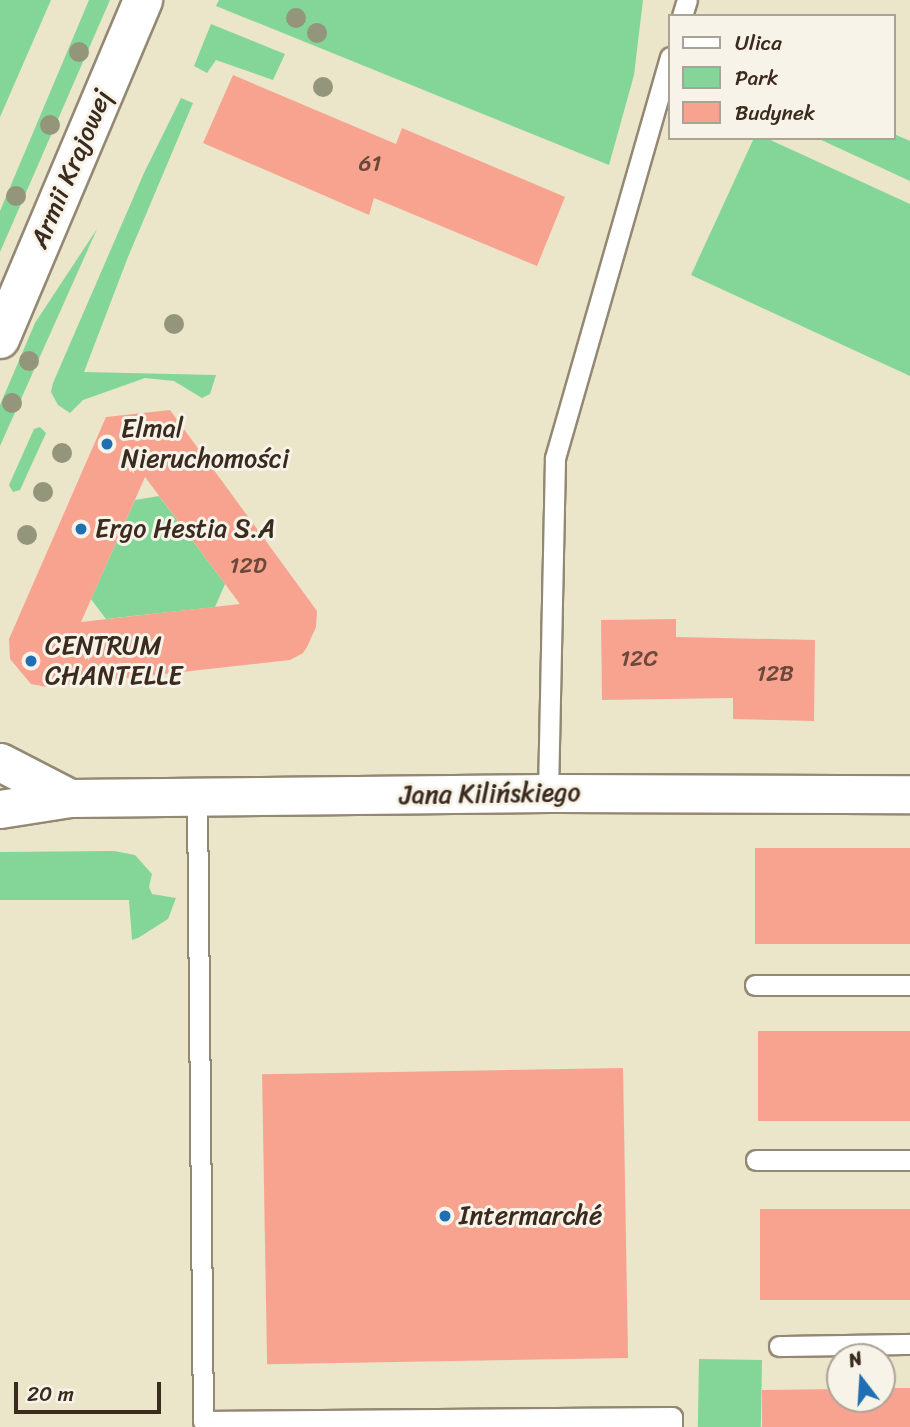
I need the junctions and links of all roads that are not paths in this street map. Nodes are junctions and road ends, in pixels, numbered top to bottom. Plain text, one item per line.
1 (143, 0) edge
2 (668, 64) edge
3 (0, 339) edge
4 (0, 762) edge
5 (548, 793) junction
6 (910, 794) edge
7 (70, 797) junction
8 (197, 799) junction
9 (0, 809) edge
10 (755, 985) dead end
11 (910, 985) edge
12 (756, 1160) dead end
13 (910, 1160) edge
14 (910, 1344) edge
15 (779, 1346) dead end
16 (672, 1427) edge

1 - 3 street, Armii Krajowej
2 - 5 lane
4 - 7 street, Jana Kilińskiego
5 - 6 street, Jana Kilińskiego
5 - 8 street, Jana Kilińskiego
7 - 8 street, Jana Kilińskiego
7 - 9 street, Jana Kilińskiego
8 - 16 lane
10 - 11 lane
12 - 13 lane
14 - 15 lane

